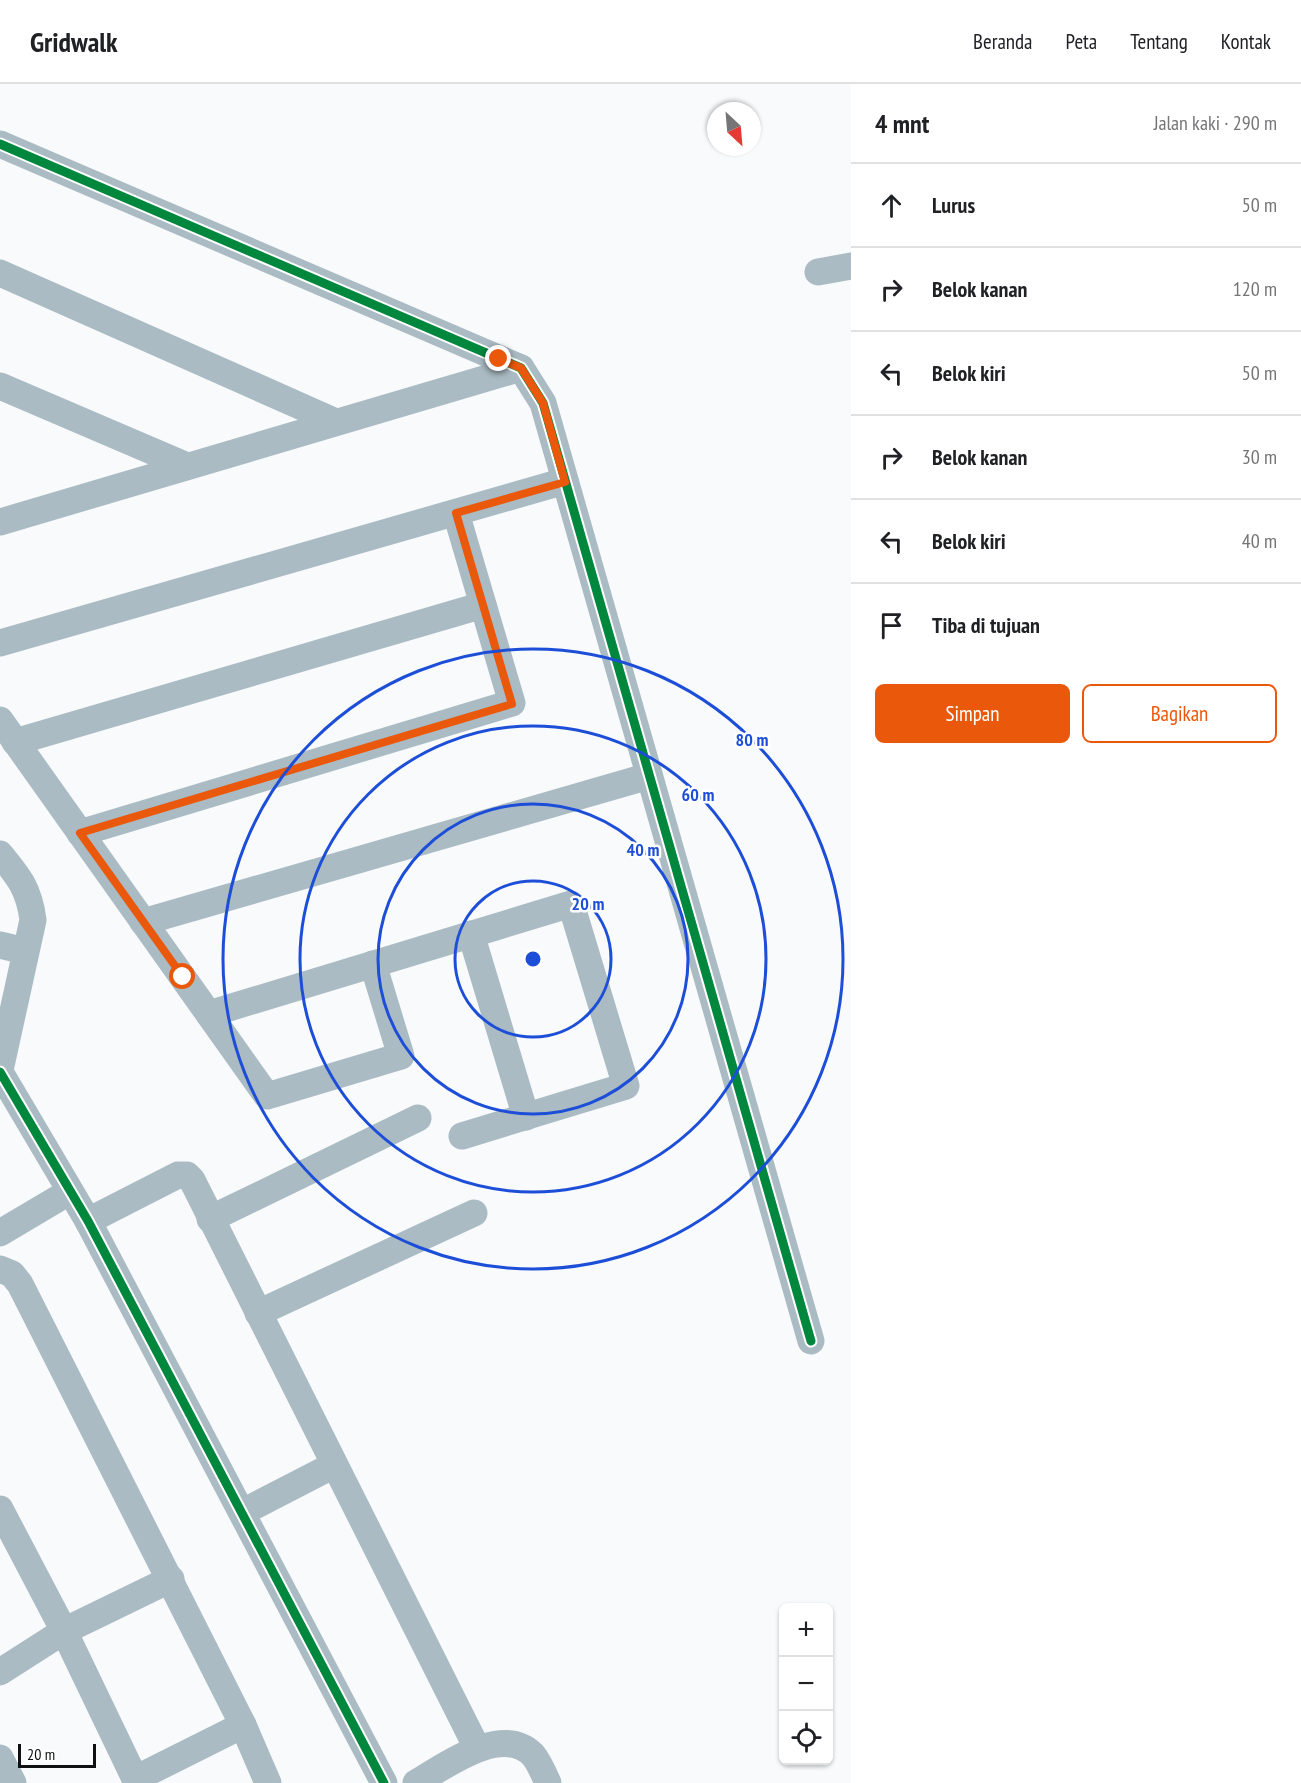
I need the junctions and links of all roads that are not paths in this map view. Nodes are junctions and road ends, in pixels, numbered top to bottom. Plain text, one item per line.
1 (0, 144) edge
2 (851, 266) edge
3 (818, 272) dead end
4 (0, 273) edge
5 (521, 368) junction
6 (0, 386) edge
7 (336, 422) junction
8 (187, 466) junction
9 (565, 482) junction
10 (456, 513) junction
11 (0, 522) edge
12 (483, 605) junction
13 (0, 642) edge
14 (0, 720) edge
15 (15, 742) junction
16 (649, 776) junction
17 (80, 833) junction
18 (0, 854) edge
19 (143, 922) junction
20 (471, 934) junction
21 (12, 948) edge
22 (373, 964) junction
23 (209, 1014) junction
24 (0, 1071) edge
25 (526, 1117) junction
26 (418, 1118) dead end
27 (462, 1136) dead end
28 (69, 1192) junction
29 (474, 1213) dead end
30 (210, 1219) junction
31 (88, 1221) junction
32 (0, 1233) edge
33 (0, 1269) edge
34 (258, 1313) junction
35 (811, 1341) dead end
36 (334, 1465) junction
37 (0, 1509) edge
38 (243, 1512) junction
39 (171, 1579) junction
40 (64, 1630) junction
41 (0, 1672) edge
42 (243, 1725) junction
43 (477, 1748) junction
44 (0, 1758) edge
45 (136, 1781) edge
46 (13, 1783) edge
47 (268, 1783) edge
48 (384, 1783) edge
49 (416, 1783) edge
50 (548, 1783) edge

1 - 5 street
2 - 3 street
4 - 7 street
5 - 7 street
5 - 9 street
6 - 8 street
7 - 8 street
8 - 11 street
9 - 10 street
9 - 16 street
10 - 12 street
10 - 13 street
12 - 15 street
12 - 17 street
14 - 15 street
15 - 17 street
16 - 19 street
16 - 35 street
17 - 19 street
18 - 21 street
19 - 23 street
20 - 22 street
20 - 25 street
20 - 25 street
21 - 24 street
22 - 23 street
22 - 23 street
24 - 28 street
25 - 27 street
26 - 30 street
28 - 31 street
28 - 32 street
29 - 34 street
30 - 31 street
30 - 34 street
31 - 38 street
33 - 39 street
34 - 36 street
36 - 38 street
36 - 43 street
37 - 40 street
38 - 48 street
39 - 40 street
39 - 42 street
40 - 41 street
40 - 45 street
42 - 45 street
42 - 47 street
43 - 49 street
43 - 50 street
44 - 46 street

